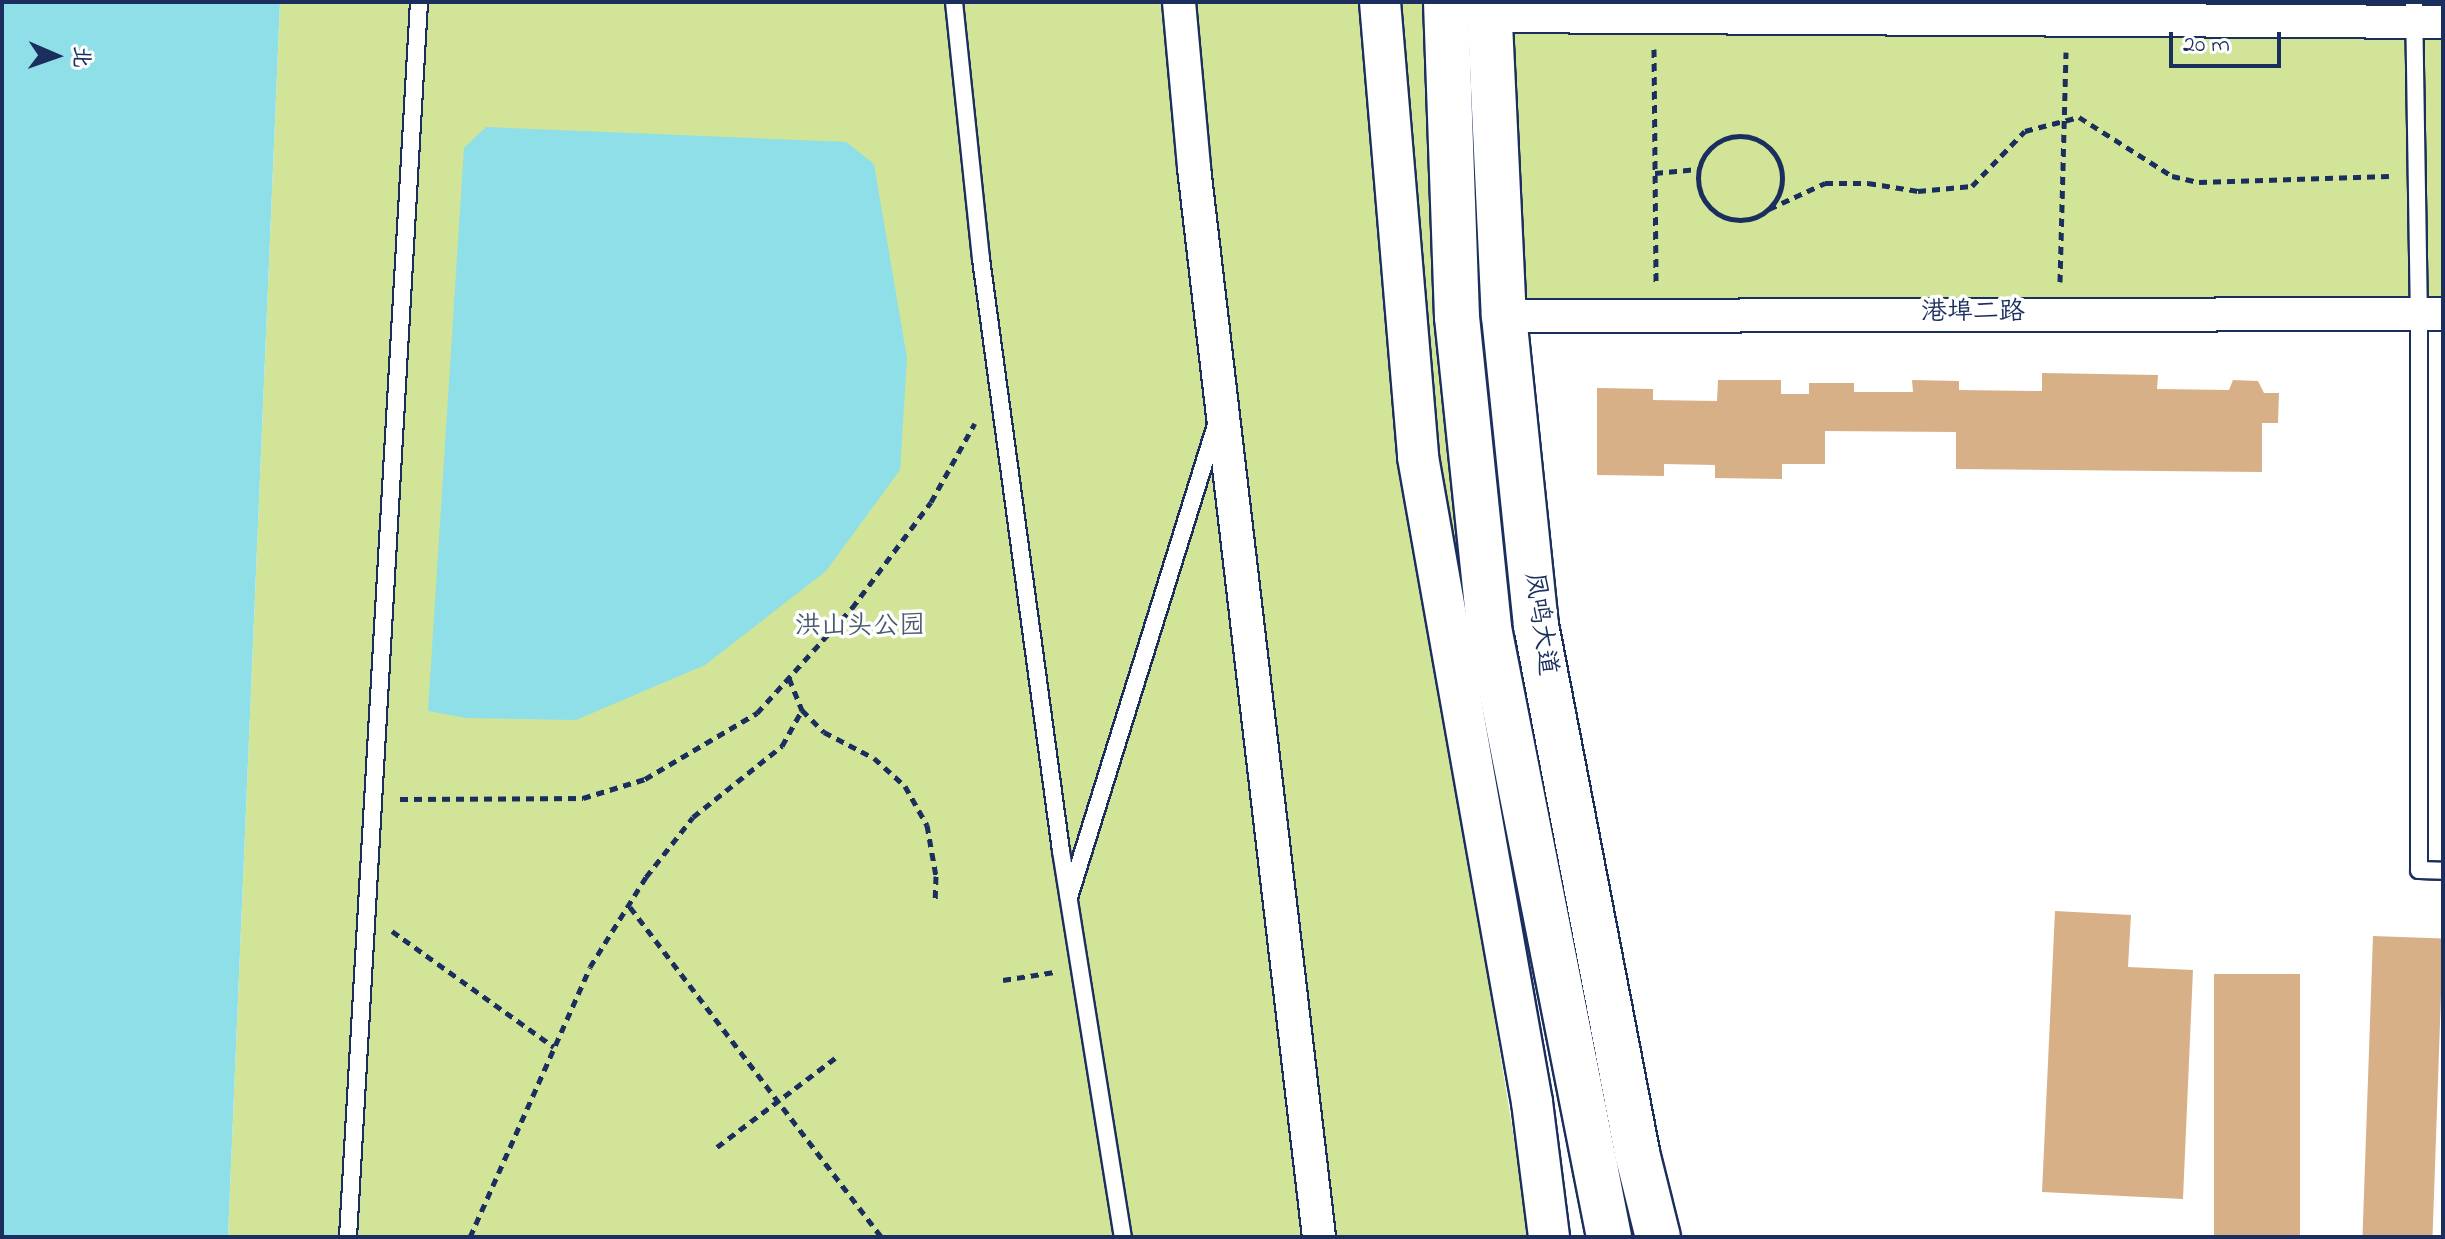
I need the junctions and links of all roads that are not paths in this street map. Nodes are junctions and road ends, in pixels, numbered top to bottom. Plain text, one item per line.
1 (419, 2) edge
2 (954, 2) edge
3 (1179, 2) edge
4 (1380, 2) edge
5 (1446, 2) edge
6 (1489, 9) edge
7 (1893, 10) edge
8 (2424, 16) edge
9 (2431, 314) edge
10 (1504, 316) junction
11 (1222, 405) junction
12 (2443, 871) edge
13 (1068, 900) junction
14 (348, 1237) edge
15 (1123, 1237) edge
16 (1319, 1237) edge
17 (1549, 1237) edge
18 (1609, 1237) edge
19 (1658, 1237) edge

1 - 14 lane
2 - 13 lane
3 - 11 street
4 - 17 street
5 - 18 main road, 凤鸣大道
6 - 7 street
6 - 10 main road, 凤鸣大道
7 - 8 street
8 - 9 lane
9 - 10 street, 港埠二路
9 - 12 lane
10 - 19 main road, 凤鸣大道
11 - 13 lane
11 - 16 street
13 - 15 lane

